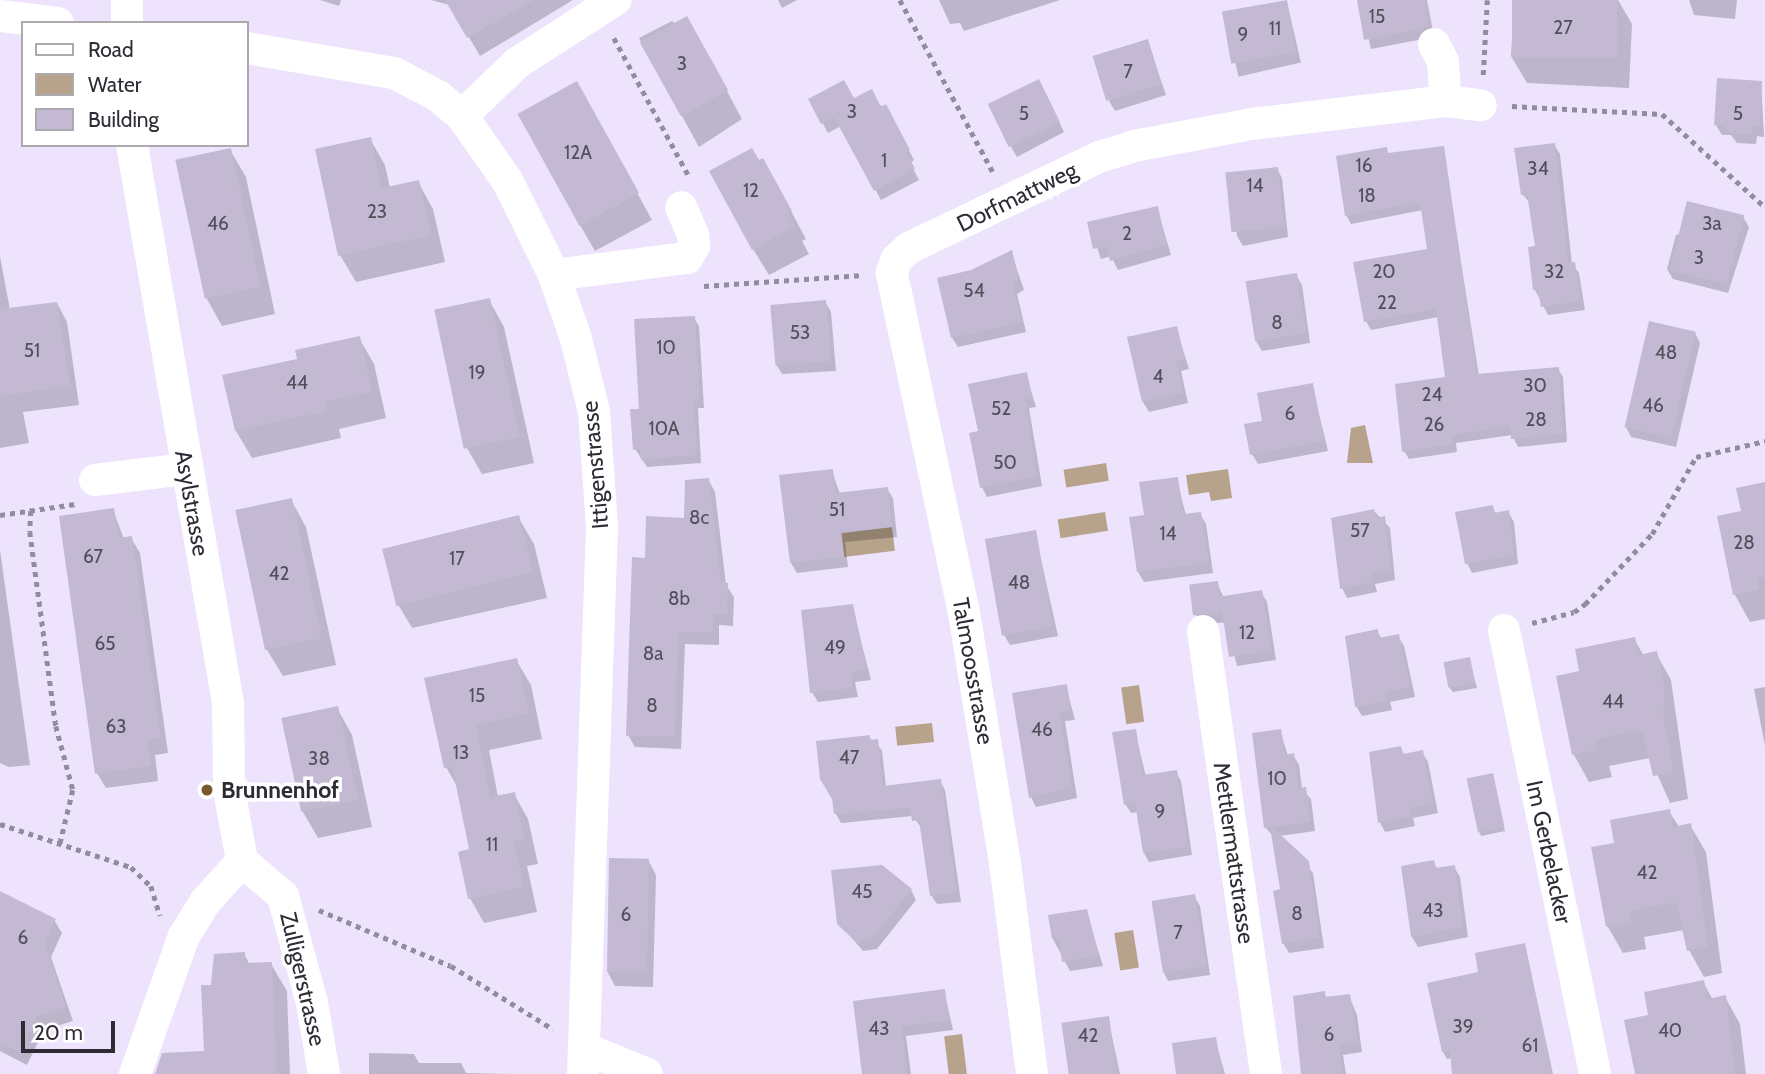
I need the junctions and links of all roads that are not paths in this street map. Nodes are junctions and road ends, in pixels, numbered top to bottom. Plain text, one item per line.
1 (127, 0) edge
2 (615, 0) edge
3 (0, 16) edge
4 (41, 21) edge
5 (127, 21) edge
6 (248, 48) edge
7 (1440, 49) dead end
8 (1446, 101) junction
9 (1481, 106) road end
10 (462, 116) junction
11 (132, 147) edge
12 (686, 194) road end
13 (892, 273) joint
14 (554, 275) junction
15 (186, 468) junction
16 (95, 480) dead end
17 (1504, 630) road end
18 (1203, 631) dead end
19 (242, 861) junction
20 (584, 1061) edge
21 (135, 1074) edge
22 (324, 1074) edge
23 (647, 1074) edge
24 (1032, 1074) edge
25 (1266, 1074) edge
26 (1595, 1074) edge

1 - 5 street
2 - 10 street
3 - 4 street
6 - 10 street, Ittigenstrasse
7 - 8 street
8 - 9 street, Dorfmattweg
8 - 13 street, Dorfmattweg
10 - 14 street, Ittigenstrasse
11 - 15 street, Asylstrasse
12 - 14 street
13 - 24 street, Talmoosstrasse
14 - 20 street, Ittigenstrasse
15 - 16 street
15 - 19 street, Asylstrasse
17 - 26 street, Im Gerbelacker
18 - 25 street, Mettlermattstrasse
19 - 21 street
19 - 22 street, Zulligerstrasse
20 - 23 street

